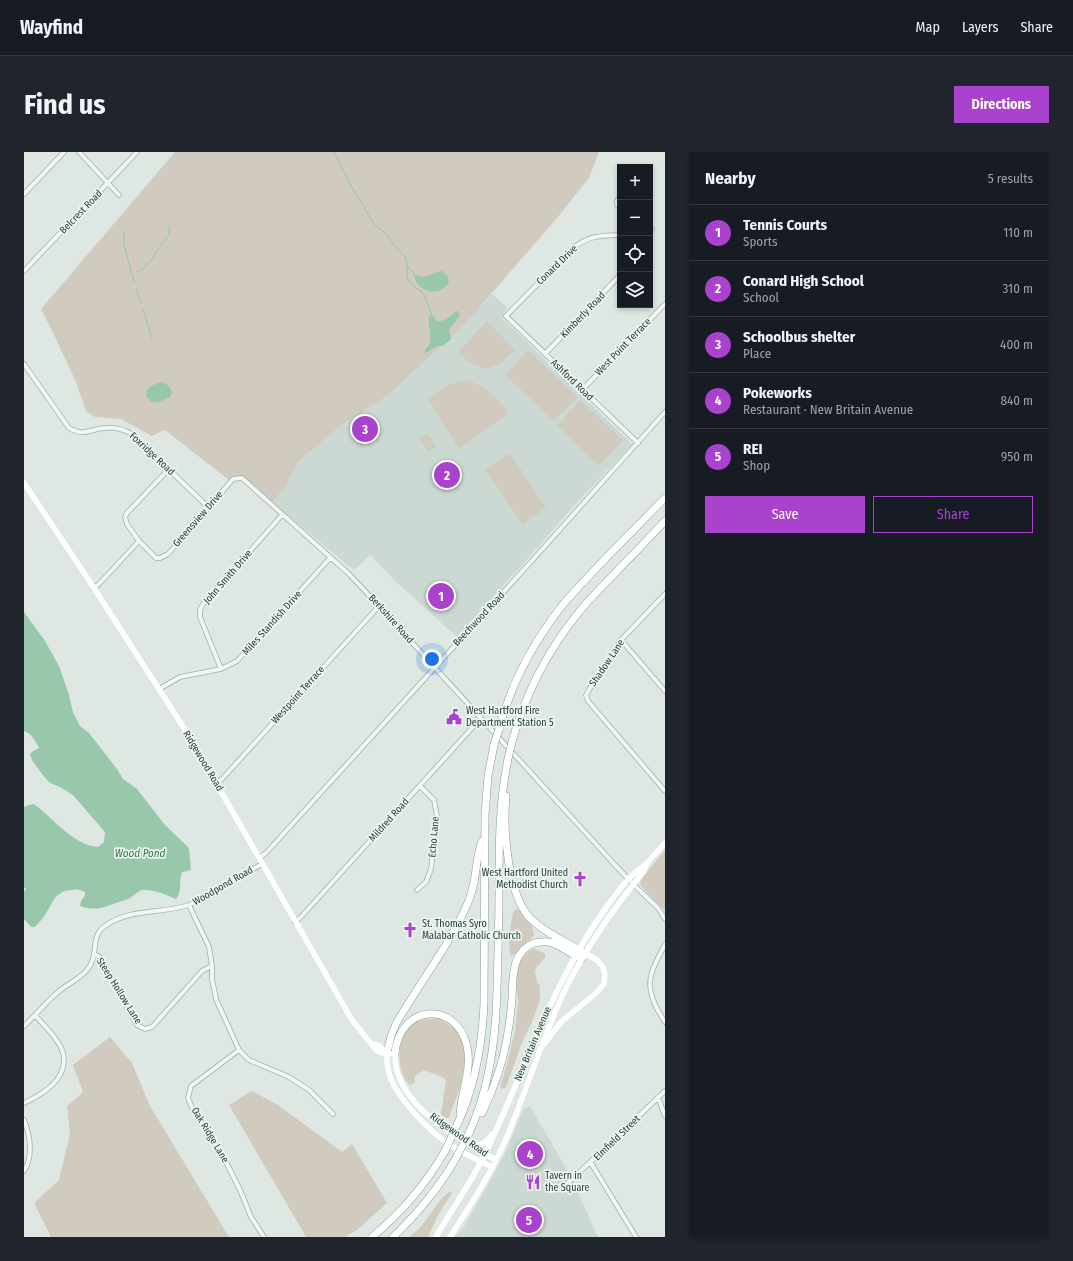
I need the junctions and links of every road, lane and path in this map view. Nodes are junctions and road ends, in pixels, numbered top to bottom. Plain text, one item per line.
1 (64, 152) edge
2 (79, 152) edge
3 (137, 152) edge
4 (108, 182) junction
5 (24, 194) edge
6 (119, 195) dead end
7 (617, 235) edge
8 (25, 268) edge
9 (617, 278) edge
10 (665, 304) edge
11 (506, 316) joint
12 (545, 354) junction
13 (24, 364) edge
14 (582, 390) junction
15 (665, 412) edge
16 (638, 443) junction
17 (168, 470) junction
18 (238, 478) joint
19 (24, 483) edge
20 (665, 498) edge
21 (208, 507) junction
22 (282, 515) junction
23 (665, 521) edge
24 (665, 528) edge
25 (138, 541) junction
26 (330, 558) junction
27 (629, 559) junction
28 (94, 588) junction
29 (665, 594) edge
30 (379, 606) junction
31 (622, 640) junction
32 (435, 667) junction
33 (221, 669) junction
34 (159, 689) junction
35 (665, 691) edge
36 (481, 718) junction
37 (506, 768) junction
38 (216, 783) junction
39 (420, 786) junction
40 (665, 791) edge
41 (484, 835) junction
42 (665, 843) edge
43 (259, 858) junction
44 (647, 863) junction
45 (262, 864) junction
46 (629, 879) junction
47 (633, 884) junction
48 (417, 890) dead end
49 (189, 906) junction
50 (665, 918) edge
51 (295, 922) junction
52 (665, 944) edge
53 (94, 954) junction
54 (580, 954) junction
55 (212, 966) junction
56 (35, 1015) junction
57 (665, 1022) edge
58 (24, 1026) edge
59 (239, 1050) junction
60 (387, 1053) junction
61 (538, 1053) junction
62 (395, 1054) junction
63 (665, 1091) edge
64 (658, 1097) junction
65 (24, 1103) edge
66 (333, 1114) dead end
67 (665, 1116) edge
68 (24, 1120) edge
69 (458, 1124) junction
70 (498, 1127) junction
71 (470, 1131) junction
72 (466, 1143) junction
73 (485, 1154) junction
74 (496, 1160) junction
75 (482, 1162) junction
76 (591, 1162) junction
77 (492, 1167) junction
78 (24, 1171) edge
79 (567, 1184) dead end
80 (264, 1237) edge
81 (372, 1237) edge
82 (394, 1237) edge
83 (436, 1237) edge
84 (450, 1237) edge
85 (636, 1237) edge

1 - 5 street
2 - 4 street
3 - 4 street, Belcrest Road
4 - 6 street
4 - 8 street, Belcrest Road
7 - 11 street, Conard Drive
9 - 12 street, Kimberly Road
10 - 14 street, West Point Terrace
11 - 12 street, Ashford Road
12 - 14 street, Ashford Road
13 - 17 street, Foxridge Road
14 - 16 street, Ashford Road
15 - 16 street, Beechwood Road
16 - 32 street, Beechwood Road
17 - 21 street, Foxridge Road
17 - 25 street, Greensview Drive
18 - 21 street, Greensview Drive
18 - 22 street, Berkshire Road
19 - 28 main road, Ridgewood Road
20 - 41 highway, bridge
21 - 25 street, Greensview Drive
22 - 26 street, Berkshire Road
22 - 33 street, John Smith Drive
23 - 27 highway
24 - 27 highway
25 - 28 street
26 - 30 street, Berkshire Road
26 - 33 street, Miles Standish Drive
27 - 37 highway, bridge
28 - 34 main road, Ridgewood Road
29 - 31 street, Shadow Lane
30 - 32 street, Berkshire Road
30 - 38 street, Westpoint Terrace
31 - 35 street
31 - 40 street, Shadow Lane
32 - 36 street, Berkshire Road
32 - 43 street, Beechwood Road
33 - 34 street, Miles Standish Drive
34 - 38 main road, Ridgewood Road
36 - 39 street, Mildred Road
36 - 46 street, Berkshire Road
37 - 54 highway
37 - 71 highway
38 - 43 main road, Ridgewood Road
39 - 48 street, Echo Lane
39 - 51 street, Mildred Road
41 - 60 highway
41 - 69 highway
42 - 44 main road, New Britain Avenue
43 - 45 main road, Ridgewood Road
44 - 46 main road, New Britain Avenue
44 - 47 main road, New Britain Avenue
45 - 49 street, Woodpond Road
45 - 51 main road, Ridgewood Road
46 - 47 street, Berkshire Road
46 - 54 main road, New Britain Avenue
47 - 50 street, Berkshire Road
47 - 54 main road, New Britain Avenue
49 - 53 street, Woodpond Road
49 - 55 street
51 - 60 main road, Ridgewood Road
52 - 57 street
53 - 55 street, Steep Hollow Lane
53 - 56 street, Woodpond Road
54 - 61 main road, New Britain Avenue
54 - 61 main road
54 - 70 main road, New Britain Avenue
54 - 71 highway
55 - 59 street
56 - 58 street, Woodpond Road
56 - 65 street
59 - 66 street
59 - 80 street, Oak Ridge Lane
60 - 62 main road, Ridgewood Road
60 - 75 main road, Ridgewood Road
61 - 74 main road, New Britain Avenue
62 - 69 highway
62 - 72 main road, Ridgewood Road
63 - 64 street, Elmfield Street
64 - 67 street
64 - 76 street, Elmfield Street
68 - 78 street
69 - 81 highway, bridge
70 - 72 main road
70 - 73 main road, New Britain Avenue
71 - 82 highway, bridge
72 - 73 main road, Ridgewood Road
73 - 74 main road, Ridgewood Road
73 - 75 main road, New Britain Avenue
74 - 77 main road, New Britain Avenue
75 - 77 main road, Ridgewood Road
75 - 83 main road, New Britain Avenue
76 - 79 street, Elmfield Street
76 - 85 street
77 - 84 main road, New Britain Avenue

